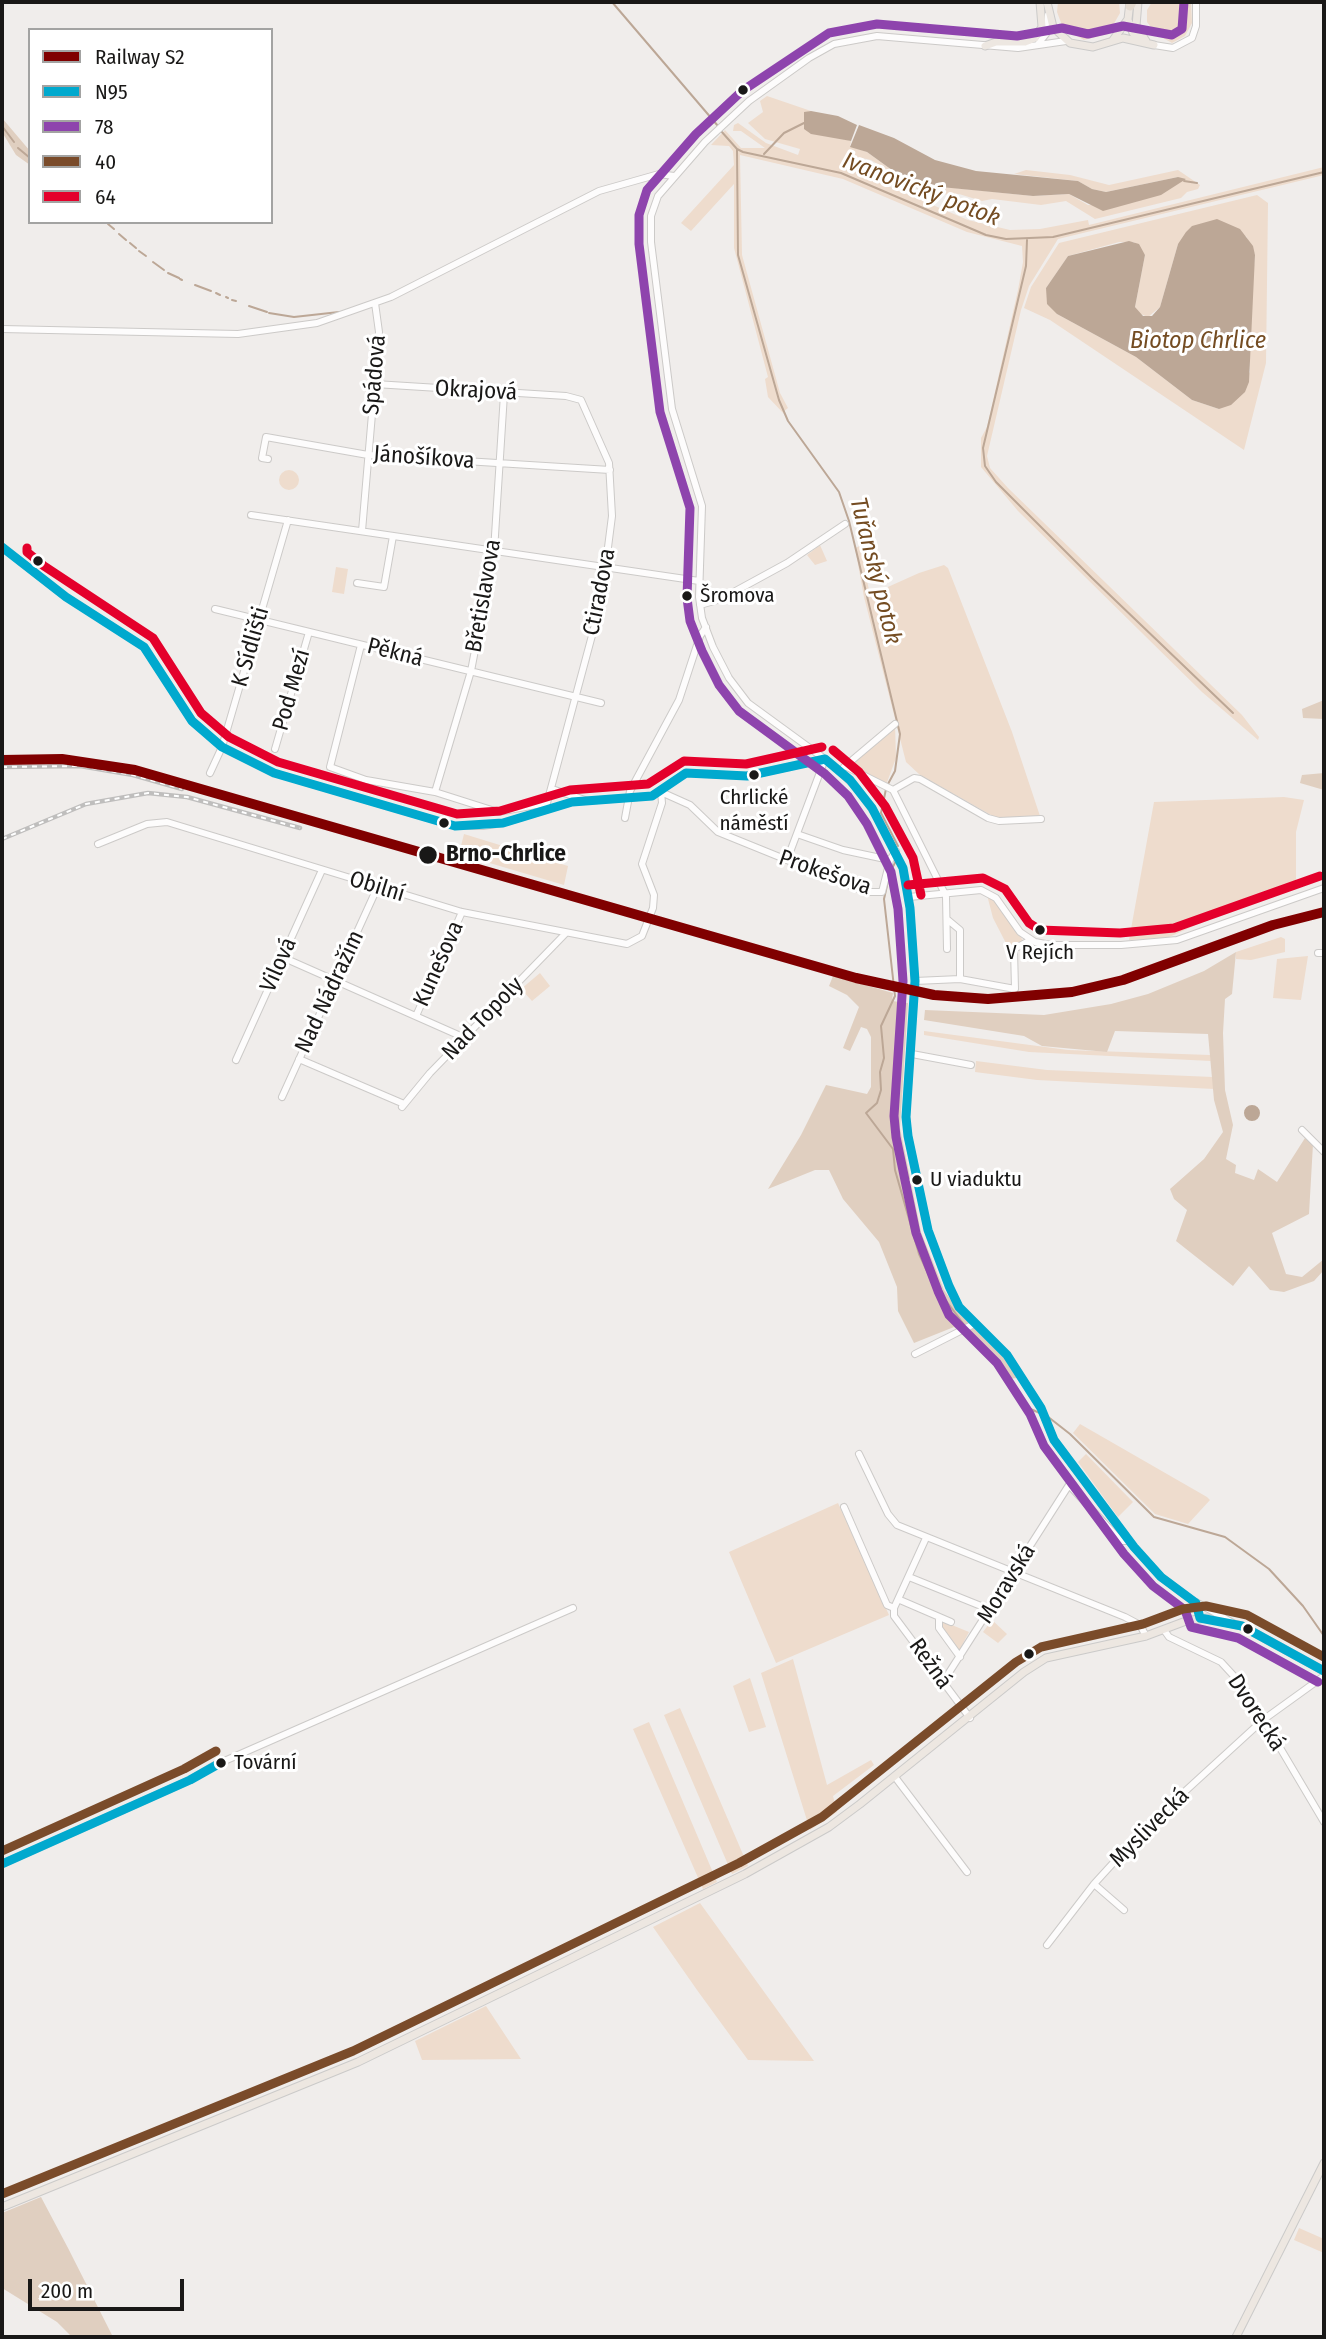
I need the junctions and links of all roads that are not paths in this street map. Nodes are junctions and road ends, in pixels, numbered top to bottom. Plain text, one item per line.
1 (1040, 2) edge
2 (1047, 2) edge
3 (1196, 2) edge
4 (1132, 3) edge
5 (1048, 15) junction
6 (1128, 19) junction
7 (1113, 40) junction
8 (1066, 41) junction
9 (1150, 43) junction
10 (985, 46) junction
11 (1030, 47) junction
12 (674, 176) junction
13 (375, 303) junction
14 (2, 329) edge
15 (374, 384) junction
16 (504, 394) junction
17 (578, 398) joint
18 (368, 455) junction
19 (268, 459) dead end
20 (500, 463) junction
21 (610, 470) junction
22 (251, 514) dead end
23 (288, 520) junction
24 (845, 524) dead end
25 (362, 531) junction
26 (393, 536) junction
27 (2, 547) edge
28 (494, 551) junction
29 (607, 569) junction
30 (699, 581) junction
31 (357, 583) dead end
32 (700, 605) junction
33 (215, 609) dead end
34 (258, 620) junction
35 (706, 627) junction
36 (309, 632) junction
37 (361, 645) junction
38 (471, 671) junction
39 (576, 697) junction
40 (601, 703) dead end
41 (895, 724) dead end
42 (222, 747) junction
43 (275, 749) dead end
44 (825, 759) junction
45 (843, 769) junction
46 (210, 773) dead end
47 (552, 789) junction
48 (888, 789) junction
49 (435, 792) junction
50 (661, 792) junction
51 (629, 798) junction
52 (588, 801) junction
53 (625, 818) dead end
54 (1041, 819) dead end
55 (797, 834) junction
56 (97, 844) dead end
57 (896, 851) junction
58 (787, 860) junction
59 (890, 860) junction
60 (321, 870) junction
61 (378, 886) junction
62 (1324, 888) edge
63 (943, 893) junction
64 (909, 897) junction
65 (462, 912) junction
66 (948, 920) junction
67 (566, 933) junction
68 (1031, 940) junction
69 (947, 949) dead end
70 (282, 957) junction
71 (960, 979) junction
72 (335, 980) junction
73 (915, 981) junction
74 (416, 1016) junction
75 (466, 1038) junction
76 (912, 1054) junction
77 (299, 1059) junction
78 (236, 1060) dead end
79 (971, 1065) dead end
80 (282, 1097) dead end
81 (1302, 1130) dead end
82 (1324, 1152) edge
83 (974, 1324) junction
84 (915, 1354) dead end
85 (859, 1454) dead end
86 (844, 1507) dead end
87 (926, 1538) junction
88 (1129, 1541) junction
89 (1013, 1573) junction
90 (909, 1577) junction
91 (900, 1600) junction
92 (1194, 1601) junction
93 (573, 1608) dead end
94 (894, 1608) junction
95 (991, 1610) junction
96 (939, 1617) junction
97 (1200, 1618) junction
98 (951, 1622) dead end
99 (1233, 1623) junction
100 (1164, 1630) junction
101 (1146, 1636) junction
102 (960, 1657) junction
103 (1324, 1673) edge
104 (943, 1682) junction
105 (970, 1718) junction
106 (1263, 1720) junction
107 (895, 1777) junction
108 (1324, 1822) edge
109 (2, 1864) edge
110 (967, 1871) dead end
111 (1094, 1884) junction
112 (1124, 1910) dead end
113 (1047, 1945) dead end
114 (1324, 2163) edge
115 (2, 2207) edge
116 (1236, 2337) edge

1 - 10 main road
2 - 5 main road
3 - 9 street
4 - 6 main road
4 - 9 main road
5 - 8 main road
5 - 11 street
6 - 7 main road
6 - 9 main road
7 - 8 main road
7 - 9 main road
8 - 11 street
10 - 11 street
10 - 12 street
12 - 13 street
12 - 30 street
13 - 14 street
13 - 15 street, Spádová
15 - 16 street, Okrajová
15 - 18 street, Spádová
16 - 17 street, Okrajová
16 - 20 street, Břetislavova
17 - 21 street, Ctiradova
18 - 19 street, Jánošíkova
18 - 20 street, Jánošíkova
18 - 25 street, Spádová
20 - 21 street, Jánošíkova
20 - 28 street, Břetislavova
21 - 29 street, Ctiradova
22 - 23 street
23 - 25 street
23 - 34 street, K Sídlišti
24 - 32 street
25 - 26 street
26 - 28 street
26 - 31 street
27 - 42 street
28 - 29 street
28 - 38 street, Břetislavova
29 - 30 street
29 - 39 street, Ctiradova
30 - 32 street
32 - 35 street
33 - 34 street, Pěkná
34 - 36 street, Pěkná
34 - 42 street, K Sídlišti
35 - 44 street
35 - 51 street
36 - 37 street, Pěkná
36 - 43 street, Pod Mezí
37 - 38 street, Pěkná
37 - 49 street
38 - 39 street, Pěkná
38 - 49 street, Břetislavova
39 - 40 street, Pěkná
39 - 47 street, Ctiradova
41 - 45 street
42 - 46 street, K Sídlišti
42 - 52 street
44 - 45 street
44 - 50 street
44 - 55 street
45 - 48 street
45 - 57 street
47 - 49 street
47 - 52 street
48 - 54 street
48 - 63 street
50 - 51 street
50 - 58 street, Prokešova
50 - 67 street, Obilní
51 - 52 street
51 - 53 street
55 - 58 street
55 - 59 street
56 - 60 street, Obilní
57 - 59 street
57 - 64 street
58 - 59 street, Prokešova
60 - 61 street, Obilní
60 - 70 street, Vilová
61 - 65 street, Obilní
61 - 72 street, Nad Nádražím
62 - 68 street
63 - 64 street
63 - 66 street
63 - 68 street
64 - 73 street
65 - 67 street, Obilní
65 - 74 street, Kunešova
66 - 69 street
66 - 71 street
67 - 75 street, Nad Topoly
68 - 71 street
70 - 72 street
70 - 78 street, Vilová
71 - 73 street
72 - 74 street
72 - 77 street, Nad Nádražím
73 - 76 street
74 - 75 street
75 - 77 street, Nad Topoly
76 - 79 street
76 - 83 street
77 - 80 street, Nad Nádražím
81 - 82 street
83 - 84 street
83 - 88 street
85 - 87 street
86 - 94 street, Režná
87 - 89 street
87 - 90 street
88 - 89 street, Moravská
88 - 92 street
89 - 95 street, Moravská
89 - 101 street
90 - 91 street
90 - 95 street
91 - 94 street
91 - 96 street
92 - 97 street
92 - 99 street
93 - 109 street
94 - 104 street, Režná
95 - 102 street, Moravská
96 - 98 street
96 - 102 street
97 - 99 main road
97 - 100 main road
99 - 103 main road
100 - 101 main road
100 - 106 street, Dvorecká
101 - 105 main road
102 - 104 street, Moravská
103 - 106 street, Myslivecká
104 - 105 street, Režná
105 - 107 main road
106 - 108 street, Dvorecká
106 - 111 street, Myslivecká
107 - 110 street
107 - 115 main road
111 - 112 street
111 - 113 street, Myslivecká
114 - 116 main road

